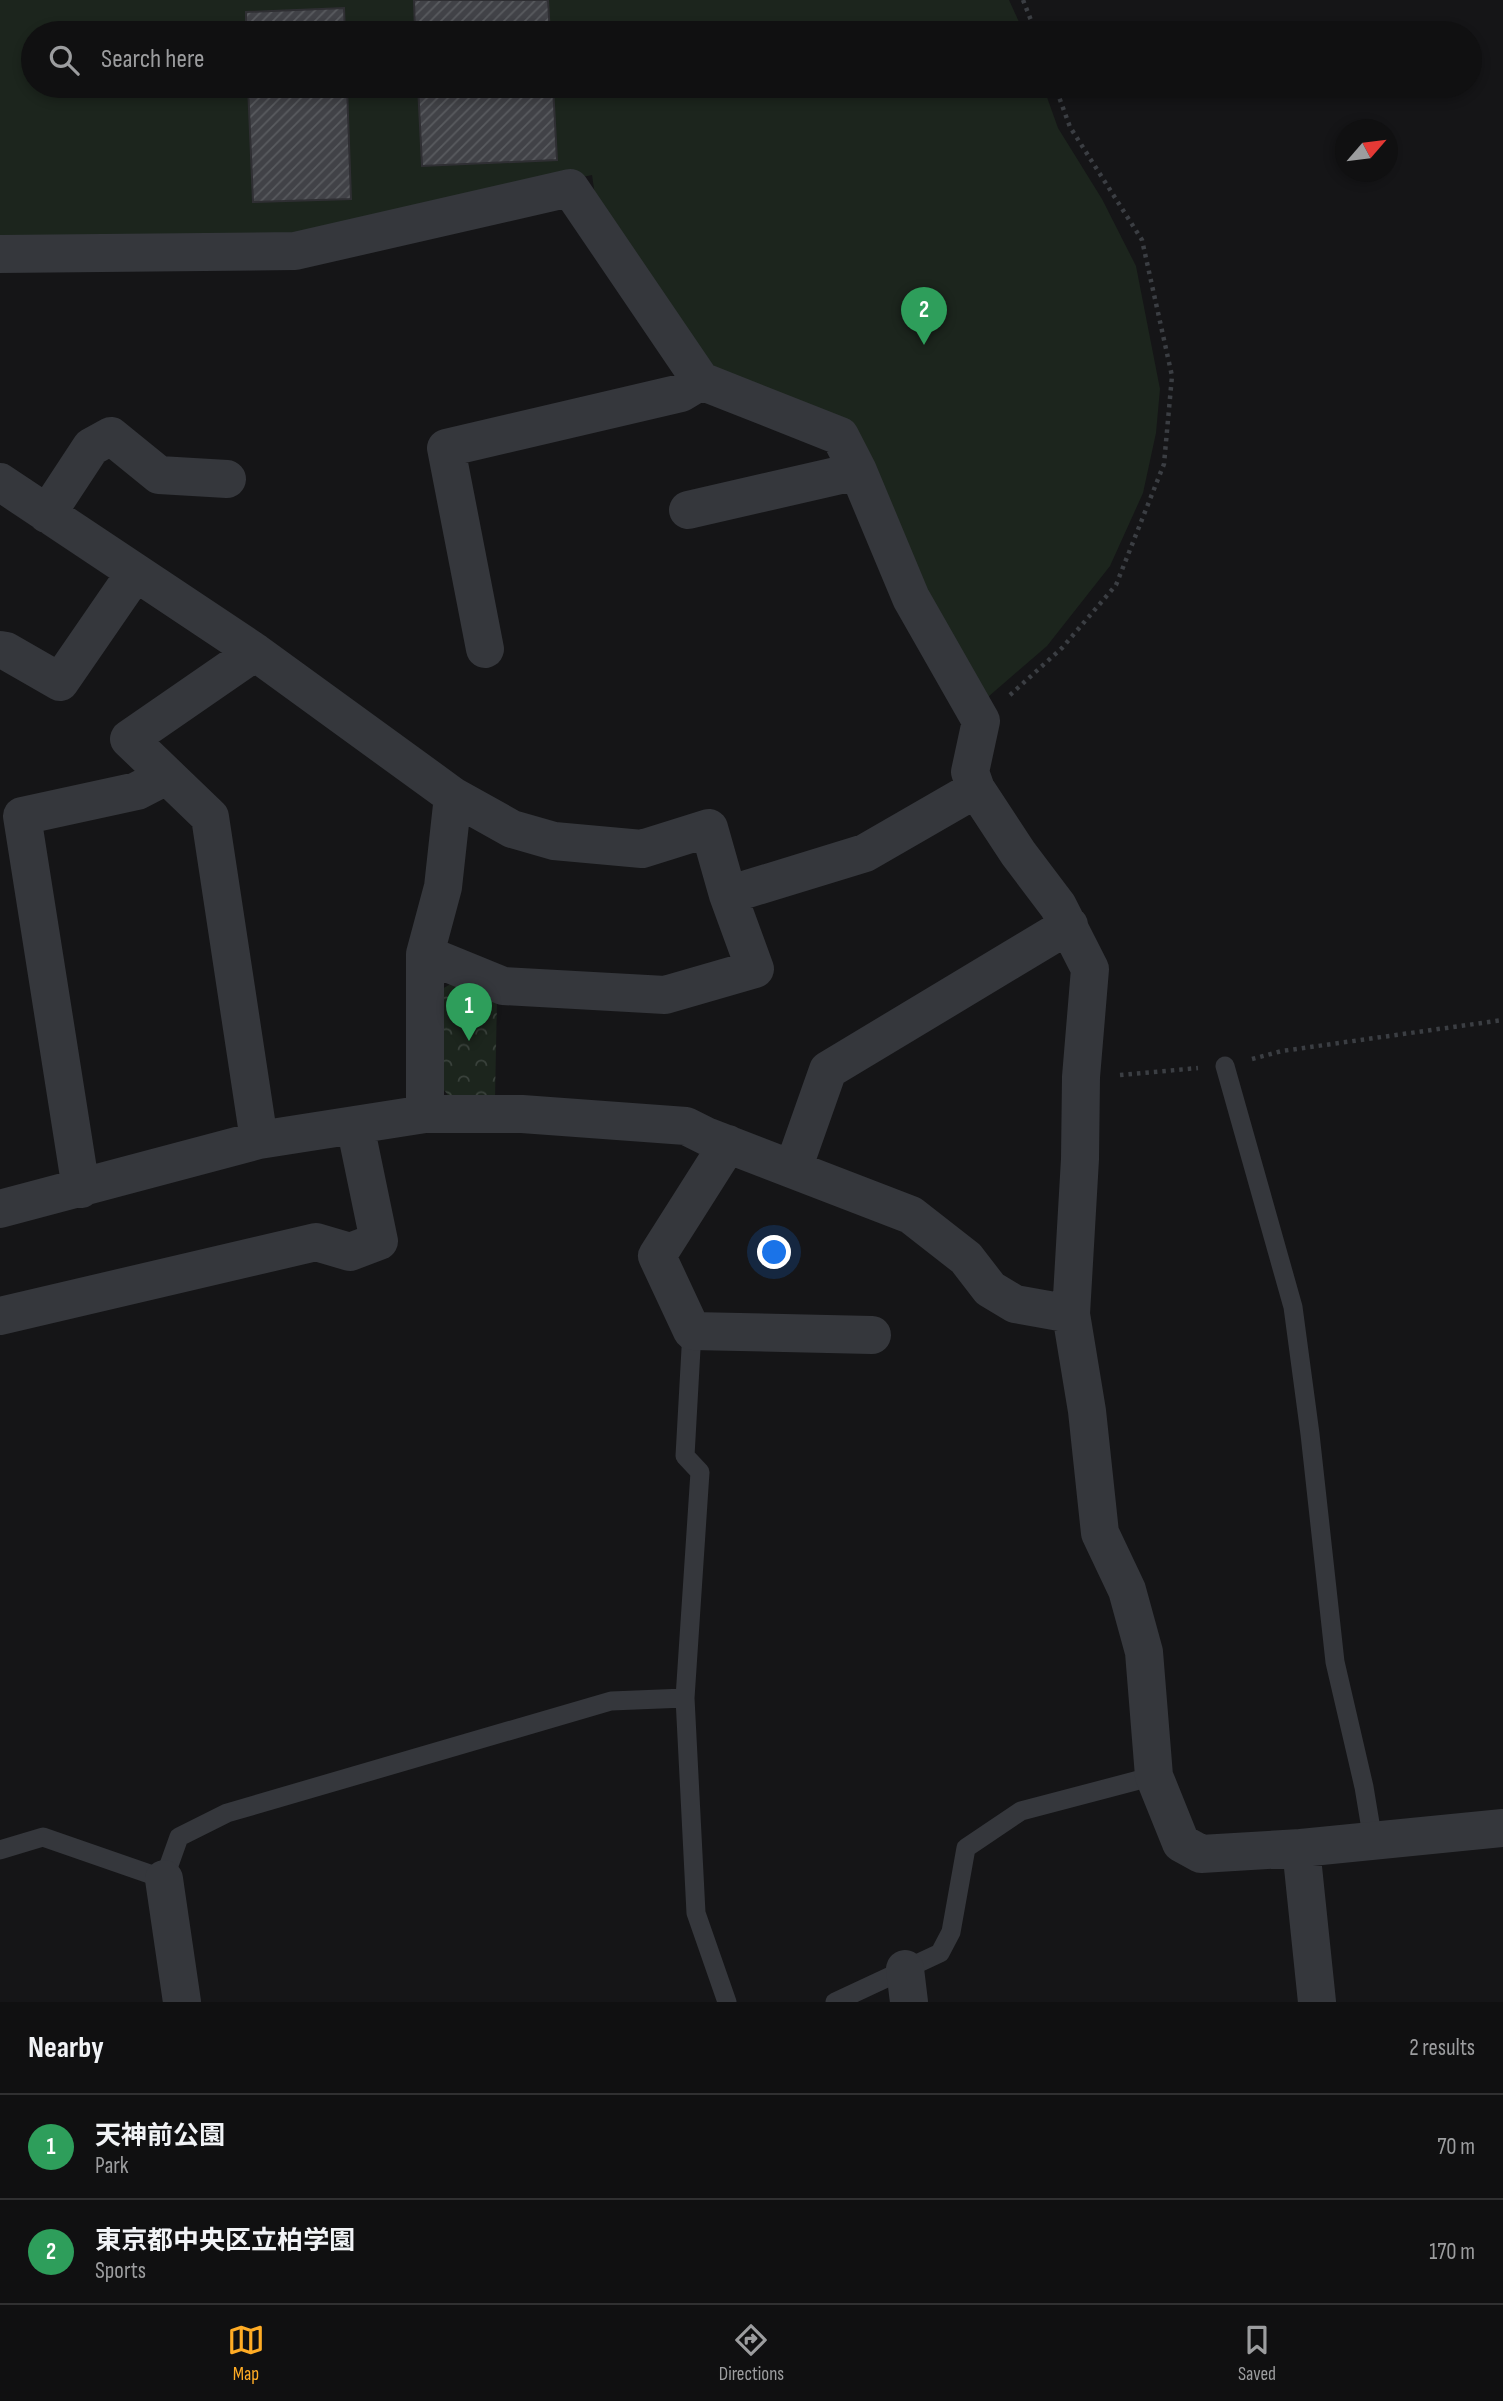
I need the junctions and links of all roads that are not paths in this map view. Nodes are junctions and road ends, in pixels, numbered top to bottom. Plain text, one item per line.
1 (0, 254) edge
2 (701, 381) junction
3 (858, 471) junction
4 (226, 479) dead end
5 (0, 482) edge
6 (688, 510) dead end
7 (47, 514) junction
8 (135, 573) junction
9 (485, 649) dead end
10 (0, 650) edge
11 (255, 652) junction
12 (166, 776) junction
13 (976, 789) junction
14 (453, 796) junction
15 (728, 895) junction
16 (1069, 925) junction
17 (425, 954) junction
18 (1224, 1066) road end
19 (425, 1114) junction
20 (355, 1125) junction
21 (259, 1140) junction
22 (728, 1144) junction
23 (793, 1169) junction
24 (81, 1189) junction
25 (0, 1209) edge
26 (1071, 1314) junction
27 (0, 1316) edge
28 (692, 1331) junction
29 (872, 1335) dead end
30 (685, 1698) junction
31 (1154, 1776) junction
32 (1503, 1828) edge
33 (1373, 1841) junction
34 (1301, 1848) junction
35 (0, 1850) edge
36 (164, 1879) junction
37 (907, 1985) edge
38 (182, 2002) edge
39 (727, 2002) edge
40 (835, 2002) edge
41 (1317, 2002) edge

1 - 2 street
2 - 3 street
2 - 9 street
3 - 6 street
3 - 13 street
4 - 7 street
5 - 7 street
7 - 8 street
8 - 10 street
8 - 11 street
11 - 12 street
11 - 14 street
12 - 21 street
12 - 24 street
13 - 15 street
13 - 16 street
14 - 15 street
14 - 17 street
15 - 17 street
16 - 23 street
16 - 26 street
17 - 19 street
18 - 33 lane
19 - 20 street
19 - 22 street
20 - 21 street
20 - 27 street
21 - 24 street
22 - 23 street
22 - 28 street
23 - 26 street
24 - 25 street
26 - 31 street
28 - 29 street
28 - 30 lane
30 - 36 lane
30 - 39 lane
31 - 34 street
31 - 37 lane
32 - 33 street
33 - 34 street
34 - 41 street
35 - 36 lane
36 - 38 street
37 - 40 lane

